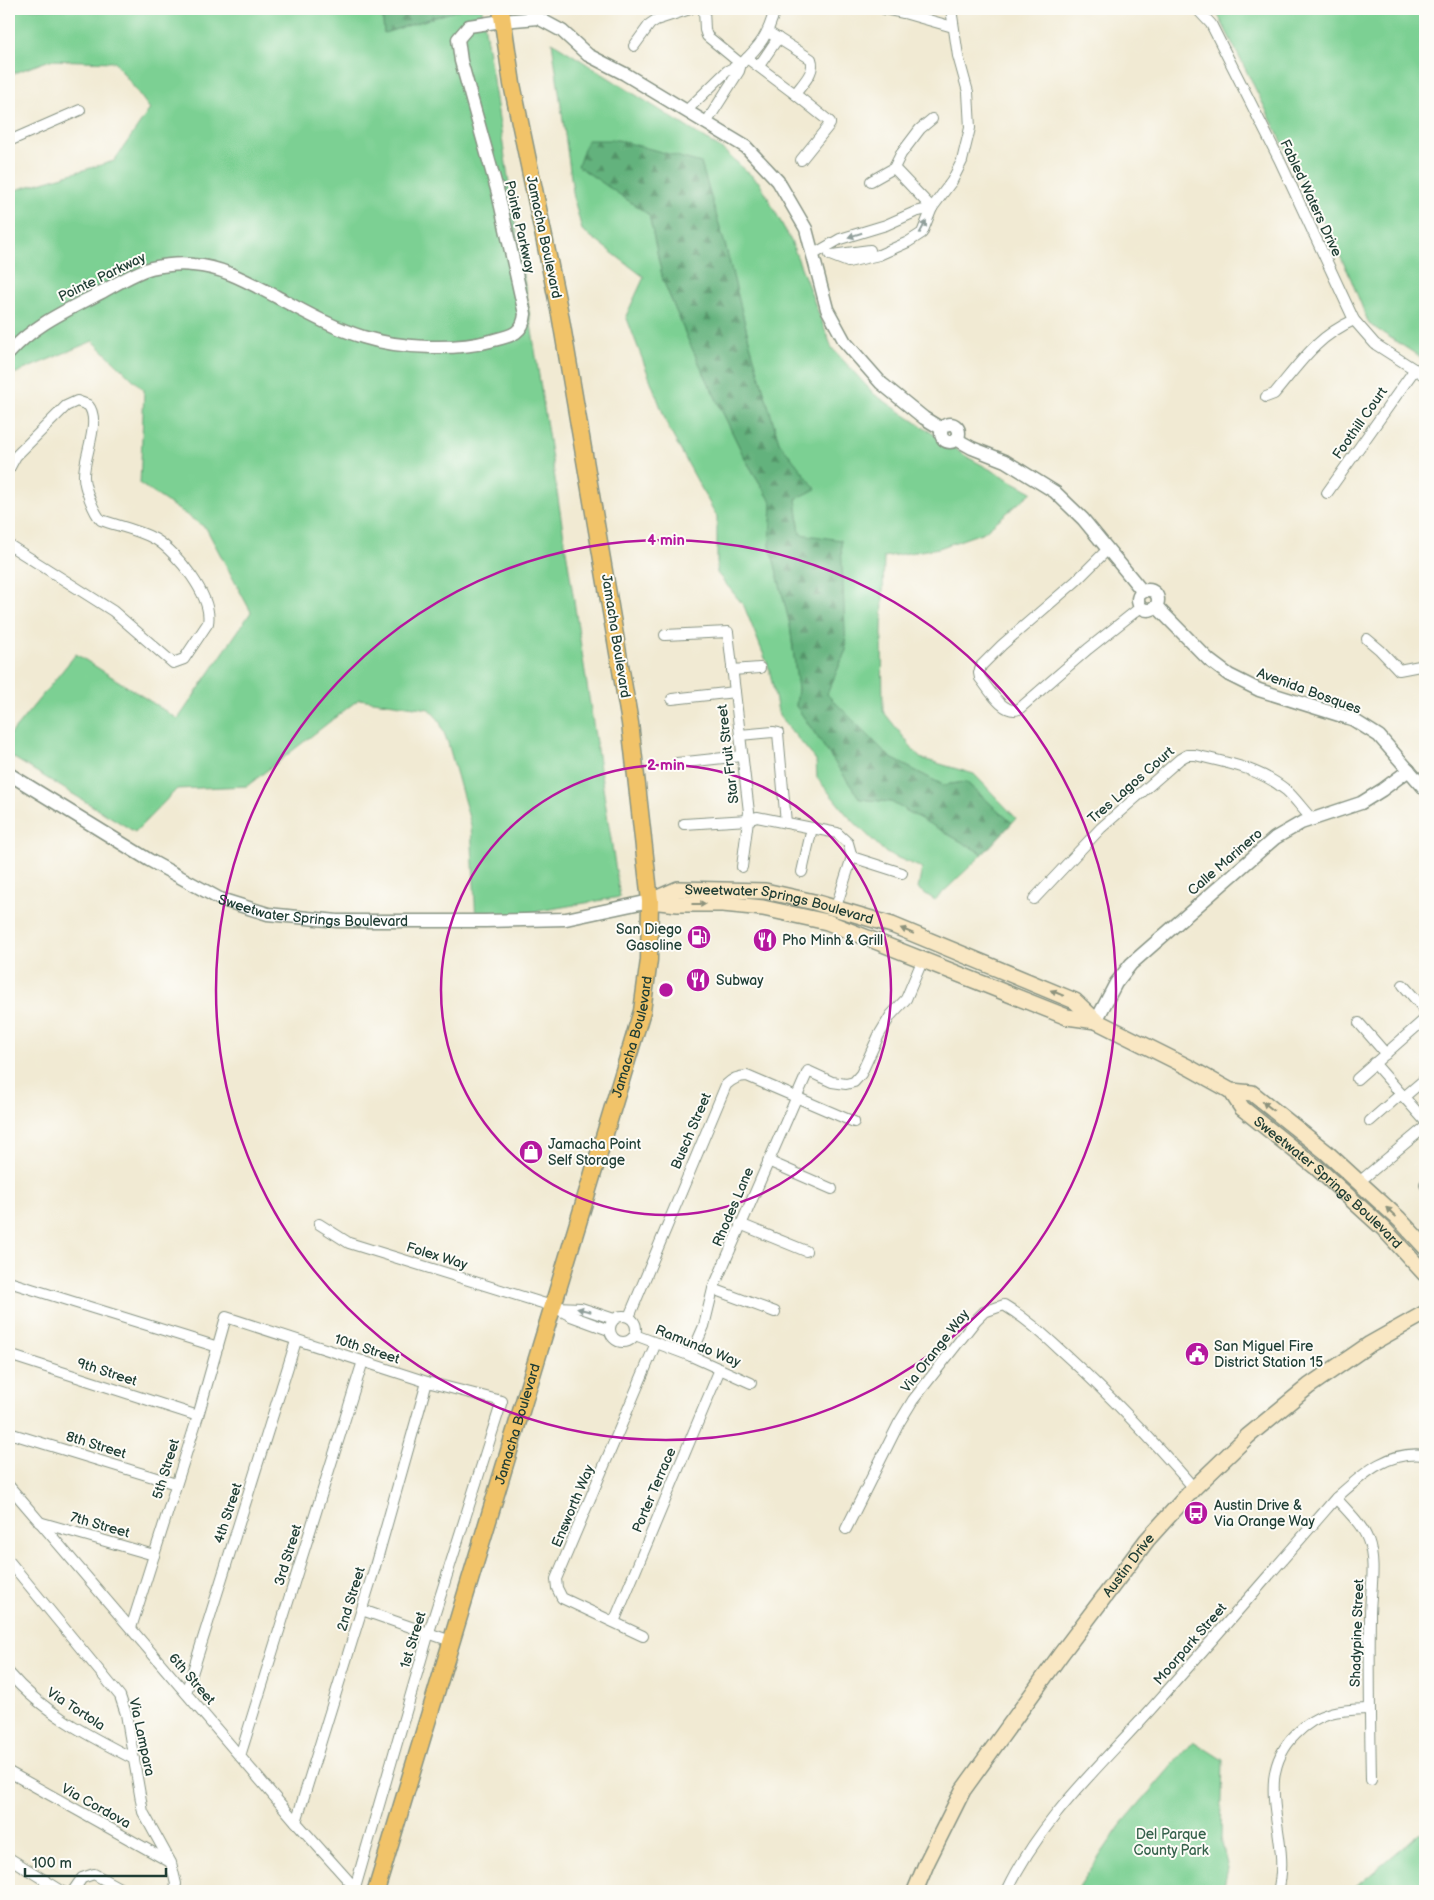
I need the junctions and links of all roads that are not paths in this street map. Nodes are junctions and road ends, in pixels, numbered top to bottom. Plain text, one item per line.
1 (690, 9) edge
2 (704, 9) edge
3 (775, 9) edge
4 (884, 9) edge
5 (951, 9) edge
6 (1198, 9) edge
7 (904, 11) edge
8 (501, 15) edge
9 (952, 27) junction
10 (768, 32) junction
11 (778, 38) junction
12 (634, 46) dead end
13 (744, 61) junction
14 (759, 66) junction
15 (716, 82) junction
16 (727, 89) junction
17 (795, 94) junction
18 (80, 110) dead end
19 (686, 111) junction
20 (932, 119) dead end
21 (706, 123) junction
22 (9, 141) edge
23 (802, 160) dead end
24 (894, 168) junction
25 (871, 181) dead end
26 (932, 208) junction
27 (814, 254) junction
28 (1354, 320) junction
29 (9, 353) edge
30 (1414, 369) junction
31 (1425, 376) edge
32 (1266, 396) dead end
33 (9, 469) edge
34 (1328, 492) dead end
35 (9, 545) edge
36 (1108, 550) junction
37 (1144, 592) junction
38 (1156, 606) junction
39 (1141, 607) junction
40 (665, 635) dead end
41 (1368, 639) dead end
42 (1425, 665) edge
43 (760, 668) dead end
44 (732, 670) junction
45 (735, 692) junction
46 (672, 699) dead end
47 (740, 736) junction
48 (742, 756) junction
49 (677, 762) dead end
50 (1409, 770) junction
51 (9, 774) edge
52 (1425, 789) edge
53 (1312, 819) junction
54 (748, 820) junction
55 (786, 823) junction
56 (684, 824) dead end
57 (812, 828) junction
58 (852, 856) junction
59 (742, 867) dead end
60 (802, 872) dead end
61 (902, 873) dead end
62 (1034, 899) dead end
63 (650, 902) junction
64 (836, 908) junction
65 (770, 909) junction
66 (923, 959) junction
67 (1003, 971) junction
68 (1403, 985) dead end
69 (1425, 1010) edge
70 (1425, 1019) edge
71 (1096, 1021) junction
72 (1359, 1023) dead end
73 (1386, 1054) junction
74 (1374, 1064) junction
75 (1425, 1079) edge
76 (1357, 1080) dead end
77 (1231, 1091) junction
78 (1403, 1095) junction
79 (796, 1097) junction
80 (1370, 1121) dead end
81 (1425, 1121) edge
82 (854, 1122) dead end
83 (1425, 1127) edge
84 (768, 1162) junction
85 (1317, 1168) junction
86 (1359, 1182) junction
87 (832, 1189) dead end
88 (318, 1224) dead end
89 (740, 1224) junction
90 (1425, 1247) edge
91 (806, 1251) dead end
92 (1425, 1274) edge
93 (9, 1282) edge
94 (713, 1289) junction
95 (552, 1306) junction
96 (775, 1312) dead end
97 (1425, 1313) edge
98 (226, 1317) joint
99 (628, 1317) junction
100 (614, 1319) junction
101 (609, 1330) junction
102 (635, 1335) junction
103 (296, 1341) junction
104 (656, 1343) junction
105 (218, 1347) junction
106 (9, 1355) edge
107 (691, 1356) junction
108 (362, 1361) junction
109 (720, 1369) junction
110 (427, 1382) junction
111 (751, 1383) dead end
112 (502, 1401) joint
113 (198, 1416) junction
114 (9, 1433) edge
115 (1425, 1454) edge
116 (176, 1484) junction
117 (9, 1486) edge
118 (1194, 1488) junction
119 (1336, 1498) junction
120 (38, 1521) junction
121 (846, 1529) dead end
122 (154, 1556) junction
123 (9, 1561) edge
124 (362, 1610) junction
125 (614, 1622) junction
126 (130, 1628) junction
127 (429, 1632) junction
128 (643, 1636) dead end
129 (451, 1641) junction
130 (9, 1673) edge
131 (186, 1693) junction
132 (1369, 1709) junction
133 (240, 1756) junction
134 (134, 1759) junction
135 (9, 1772) edge
136 (1371, 1780) dead end
137 (296, 1822) junction
138 (10, 1861) edge
139 (171, 1862) junction
140 (355, 1888) joint
141 (62, 1891) edge
142 (73, 1891) edge
143 (125, 1891) edge
144 (174, 1891) edge
145 (376, 1891) edge
146 (915, 1891) edge
147 (1006, 1891) edge
148 (1278, 1891) edge

1 - 12 street
2 - 13 street
3 - 10 street
4 - 7 street
5 - 9 street
6 - 28 street, Fabled Waters Drive
7 - 9 street
8 - 19 street, Pointe Parkway
8 - 29 street, Pointe Parkway
8 - 63 main road, Jamacha Boulevard
9 - 26 street
10 - 11 street
10 - 13 street
11 - 14 street
11 - 17 street
13 - 14 street
13 - 15 street
13 - 16 street
14 - 17 street
15 - 16 street
15 - 19 street
16 - 21 street
17 - 23 street
18 - 22 street
19 - 21 street, Pointe Parkway
20 - 24 street
21 - 27 street, Pointe Parkway
24 - 25 street
24 - 26 street
26 -> 27 street
27 -> 26 street
27 - 36 street
28 - 30 street, Fabled Waters Drive
28 - 32 street
30 - 31 street, Fabled Waters Drive
30 - 34 street, Foothill Court
33 - 35 street
36 - 37 street
36 - 39 street
37 - 38 street
37 - 39 street
38 - 39 street
38 - 50 street, Avenida Bosques
40 - 44 street, Star Fruit Street
41 - 42 street
43 - 44 street
44 - 45 street, Star Fruit Street
45 - 46 street
45 - 47 street, Star Fruit Street
47 - 48 street, Star Fruit Street
47 - 55 street
48 - 49 street
48 - 54 street, Star Fruit Street
50 - 52 street, Avenida Bosques
50 - 53 street, Calle Marinero
51 - 63 street, Sweetwater Springs Boulevard
53 - 62 street, Tres Lagos Court
53 - 71 street, Calle Marinero
54 - 55 street, Star Fruit Street
54 - 56 street
54 - 59 street
55 - 57 street, Star Fruit Street
57 - 58 street, Star Fruit Street
57 - 60 street
58 - 61 street
58 - 64 street
63 - 64 main road, Sweetwater Springs Boulevard
63 -> 65 main road, Sweetwater Springs Boulevard
63 - 95 main road, Jamacha Boulevard
64 - 65 main road
67 -> 64 main road, Sweetwater Springs Boulevard
65 - 66 main road, Sweetwater Springs Boulevard
66 - 67 main road
66 - 71 main road, Sweetwater Springs Boulevard
66 - 79 street, Rhodes Lane
71 -> 67 main road, Sweetwater Springs Boulevard
68 - 69 street
70 - 73 street
71 - 77 main road, Sweetwater Springs Boulevard
72 - 73 street
73 - 74 street
74 - 76 street
74 - 78 street
75 - 78 street
77 - 85 main road, Sweetwater Springs Boulevard
86 -> 77 main road, Sweetwater Springs Boulevard
78 - 80 street
78 - 81 street
79 - 82 street, Busch Street
79 - 84 street, Rhodes Lane
79 - 99 street, Busch Street
83 - 86 street
84 - 87 street
84 - 89 street, Rhodes Lane
85 - 86 main road
85 - 92 main road, Sweetwater Springs Boulevard
90 -> 86 main road, Sweetwater Springs Boulevard
88 - 95 street, Folex Way
89 - 91 street
89 - 94 street, Rhodes Lane
93 - 105 street
94 - 96 street
94 - 107 street, Rhodes Lane
100 -> 95 street
95 - 101 street, Ramundo Way
95 - 129 main road, Jamacha Boulevard
97 - 118 main road, Austin Drive
98 - 103 street, 10th Street
98 - 105 street, 5th Street
99 - 100 street
99 - 102 street, Ramundo Way
100 - 101 street
101 - 102 street, Ramundo Way
102 - 104 street, Ramundo Way
103 - 108 street, 10th Street
103 - 131 street, 4th Street
104 - 107 street, Ramundo Way
104 - 125 street, Ensworth Way
105 - 113 street, 5th Street
106 - 113 street, 9th Street
107 - 109 street, Ramundo Way
108 - 110 street, 10th Street
108 - 133 street, 3rd Street
109 - 111 street, Ramundo Way
109 - 125 street, Porter Terrace
110 - 112 street, 10th Street
110 - 124 street, 2nd Street
112 - 127 street, 1st Street
113 - 116 street, 5th Street
114 - 116 street, 8th Street
115 - 119 street, Moorpark Street
116 - 122 street, 5th Street
117 - 120 street, 6th Street
118 - 121 street, Via Orange Way
118 - 146 main road, Austin Drive
119 - 132 street, Shadypine Street
119 - 147 street, Moorpark Street
120 - 122 street, 7th Street
120 - 126 street, 6th Street
122 - 126 street, 5th Street
123 - 134 street, Via Lampara
124 - 127 street
124 - 137 street, 2nd Street
125 - 128 street, Ensworth Way
126 - 131 street, 6th Street
127 - 129 street
127 - 140 street, 1st Street
129 - 145 main road, Jamacha Boulevard
130 - 134 street, Via Tortola
131 - 133 street, 6th Street
132 - 136 street, Shadypine Street
132 - 148 street
133 - 137 street, 6th Street
134 - 139 street, Via Lampara
135 - 139 street, Via Cordova
137 - 140 street, 6th Street
138 - 141 street
139 - 144 street, Via Lampara
142 - 143 street

